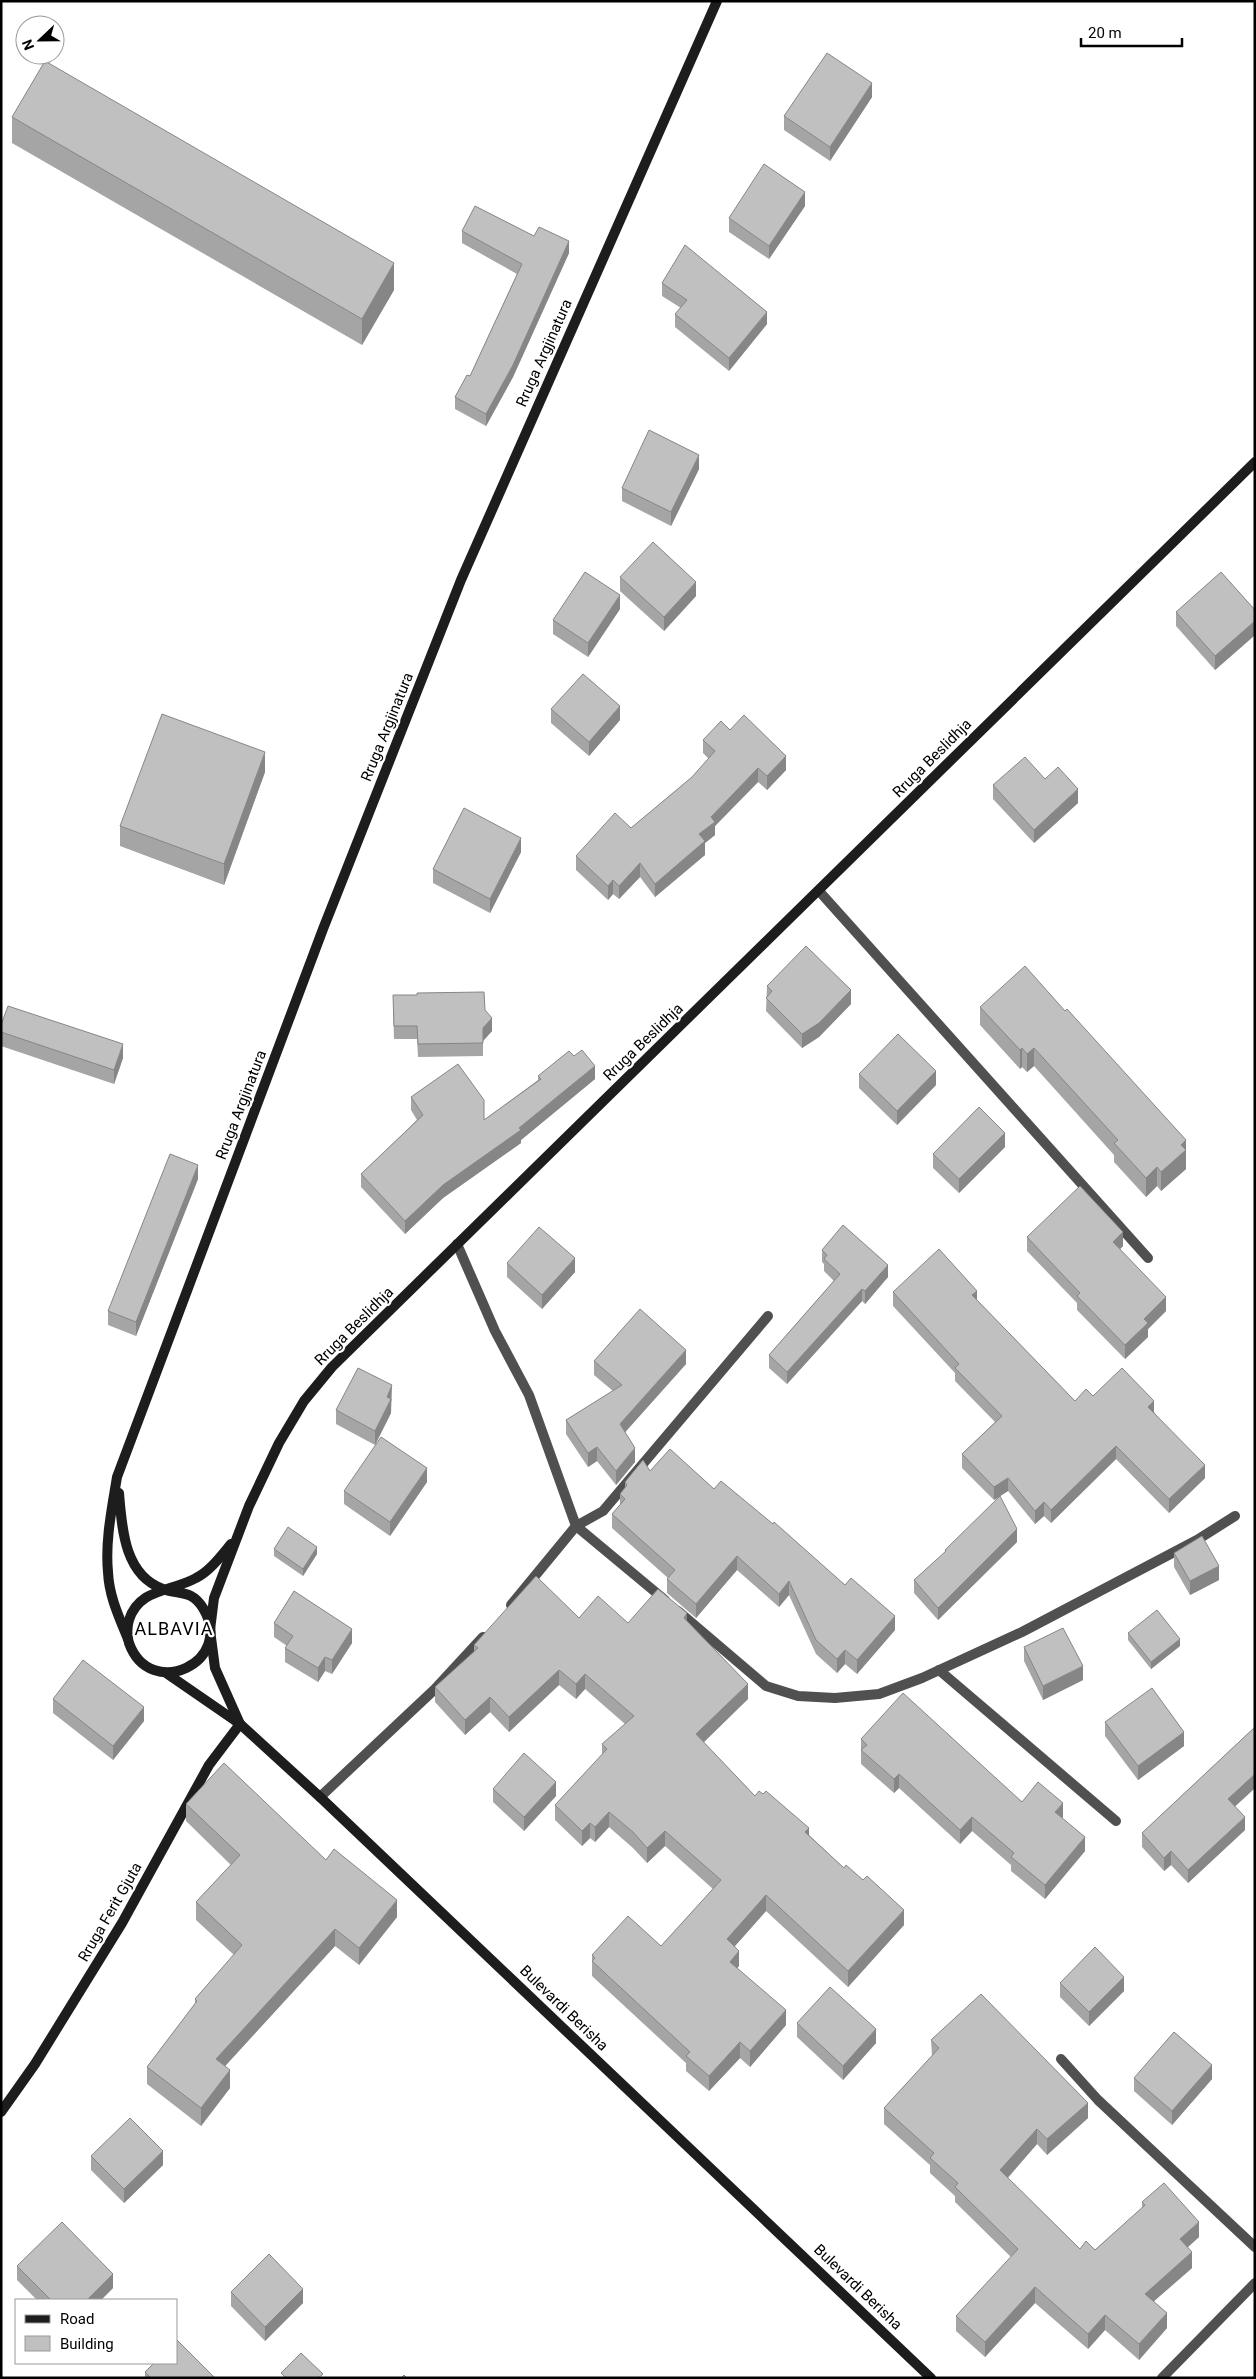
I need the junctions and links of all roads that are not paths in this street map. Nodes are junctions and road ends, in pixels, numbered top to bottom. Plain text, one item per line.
1 (717, 1) edge
2 (1255, 462) edge
3 (819, 891) junction
4 (458, 1244) junction
5 (1148, 1258) dead end
6 (768, 1316) dead end
7 (117, 1477) junction
8 (1235, 1516) dead end
9 (576, 1526) junction
10 (237, 1536) junction
11 (164, 1590) junction
12 (506, 1610) edge
13 (210, 1630) junction
14 (487, 1632) edge
15 (128, 1639) junction
16 (939, 1670) junction
17 (166, 1673) junction
18 (240, 1724) junction
19 (320, 1797) junction
20 (1116, 1821) dead end
21 (1060, 2059) dead end
22 (1, 2112) edge
23 (1255, 2247) edge
24 (1255, 2283) edge
25 (931, 2378) edge
26 (1162, 2378) edge

1 - 7 main road, Rruga Argjinatura
2 - 3 main road, Rruga Beslidhja
3 - 4 main road, Rruga Beslidhja
3 - 5 street
4 - 9 street
4 - 10 main road, Rruga Beslidhja
6 - 9 street
7 - 11 main road, Rruga Argjinatura
7 - 15 main road, Rruga Argjinatura
8 - 16 street
9 - 12 street
9 - 16 street
10 - 11 main road
10 - 13 main road, Rruga Beslidhja
11 - 13 main road
11 - 15 main road
13 - 17 main road
13 - 18 main road, Rruga Beslidhja
14 - 19 street
15 - 17 main road
16 - 20 street
17 - 18 main road, Bulevardi Berisha
18 - 19 main road, Bulevardi Berisha
18 - 22 main road, Rruga Ferit Gjuta
19 - 25 main road, Bulevardi Berisha
21 - 23 street
24 - 26 street

